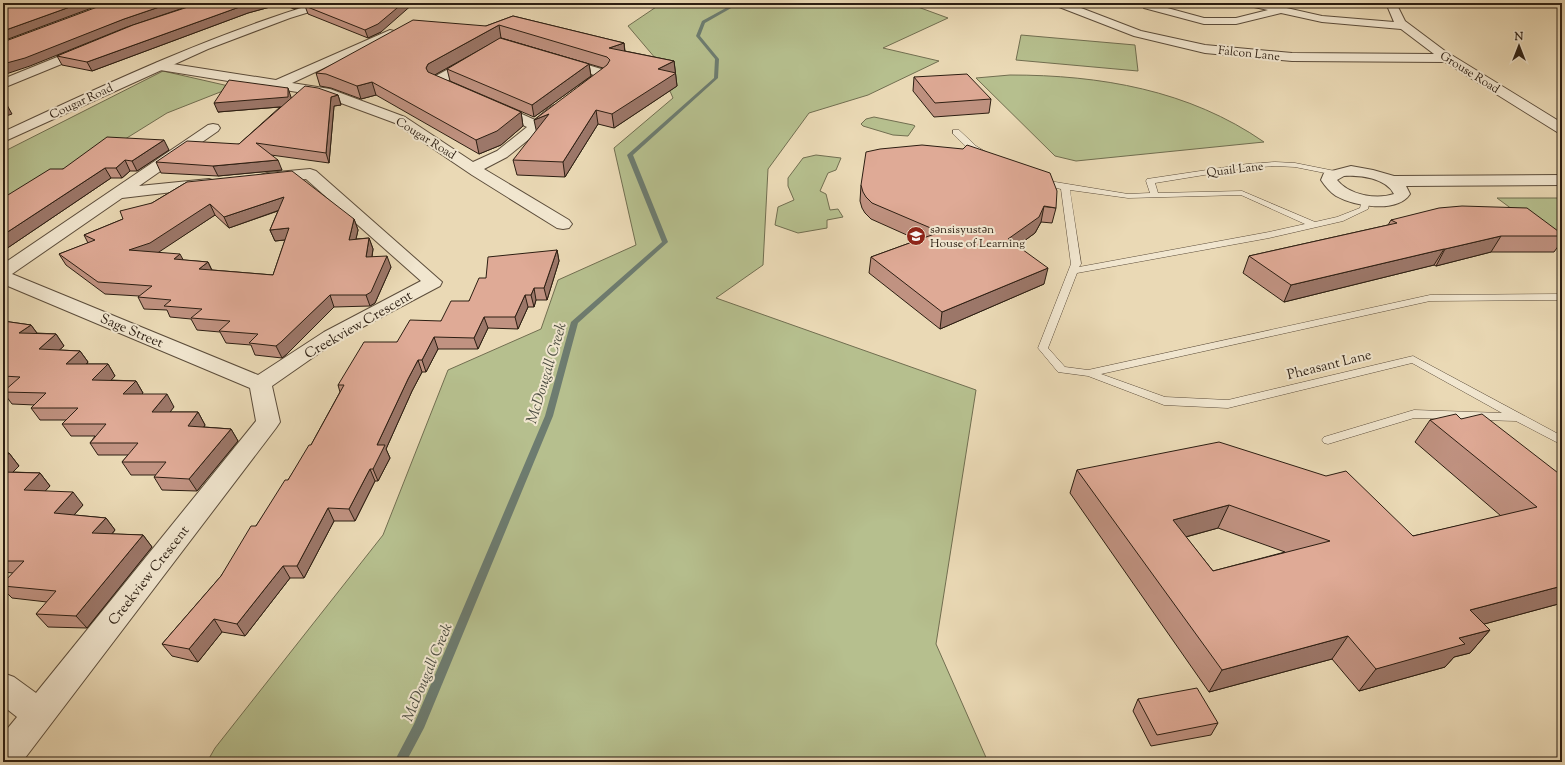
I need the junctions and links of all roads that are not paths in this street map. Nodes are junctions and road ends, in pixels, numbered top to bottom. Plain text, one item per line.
1 (328, 3) edge
2 (1058, 3) edge
3 (1249, 3) edge
4 (1391, 3) edge
5 (1148, 6) dead end
6 (1279, 11) junction
7 (1404, 26) junction
8 (390, 34) edge
9 (96, 45) edge
10 (482, 54) edge
11 (545, 56) edge
12 (1446, 58) junction
13 (160, 66) junction
14 (3, 84) edge
15 (276, 85) junction
16 (472, 96) edge
17 (486, 103) edge
18 (535, 125) junction
19 (213, 128) dead end
20 (1562, 129) edge
21 (956, 132) dead end
22 (3, 138) edge
23 (990, 159) edge
24 (473, 168) junction
25 (1335, 173) junction
26 (1034, 178) edge
27 (249, 180) edge
28 (1562, 180) edge
29 (226, 182) edge
30 (1396, 185) junction
31 (1065, 186) junction
32 (1562, 189) edge
33 (119, 193) junction
34 (1155, 196) junction
35 (1366, 200) junction
36 (562, 224) dead end
37 (1314, 225) junction
38 (1073, 271) junction
39 (3, 272) edge
40 (3, 277) edge
41 (1562, 297) edge
42 (1088, 373) junction
43 (260, 384) junction
44 (1517, 417) junction
45 (1328, 440) dead end
46 (1562, 441) edge
47 (3, 687) edge
48 (38, 715) junction
49 (3, 760) edge

1 - 13 street, Cougar Road
2 - 12 street, Falcon Lane
3 - 6 street
4 - 7 street, Grouse Road
5 - 6 street
6 - 7 street
7 - 12 street, Grouse Road
8 - 15 street
9 - 14 street
10 - 16 street
11 - 18 street
12 - 20 street, Grouse Road
13 - 15 street, Cougar Road
13 - 22 street, Cougar Road
15 - 24 street, Cougar Road
17 - 18 street
18 - 24 street
19 - 33 street
21 - 23 lane
24 - 36 street, Cougar Road
25 - 30 street
25 - 34 lane, Quail Lane
25 - 35 street
26 - 31 lane
27 - 43 street, Creekview Crescent
28 - 30 street
29 - 33 street
30 - 32 street
30 - 35 street
31 - 34 lane
31 - 38 lane
33 - 39 street
34 - 37 lane
35 - 37 lane
37 - 38 lane
38 - 42 lane
40 - 43 street, Sage Street
41 - 42 lane
42 - 44 lane, Pheasant Lane
43 - 48 street, Creekview Crescent
44 - 45 lane
44 - 46 lane, Pheasant Lane
47 - 48 street
48 - 49 street, Creekview Crescent

